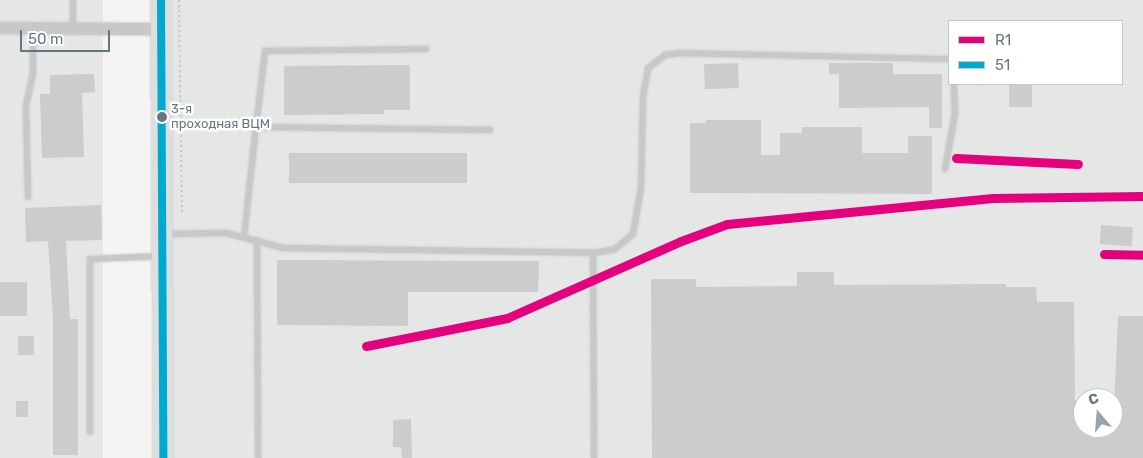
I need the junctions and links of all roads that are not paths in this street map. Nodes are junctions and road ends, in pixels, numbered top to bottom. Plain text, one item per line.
1 (73, 0) edge
2 (161, 0) edge
3 (0, 28) edge
4 (33, 29) junction
5 (73, 29) junction
6 (162, 30) junction
7 (426, 49) dead end
8 (948, 59) edge
9 (954, 85) edge
10 (256, 127) junction
11 (490, 130) dead end
12 (945, 169) dead end
13 (28, 197) dead end
14 (162, 234) junction
15 (244, 237) junction
16 (257, 240) junction
17 (593, 253) junction
18 (162, 256) junction
19 (90, 432) dead end
20 (163, 458) edge
21 (258, 458) edge
22 (594, 458) edge

1 - 5 lane
2 - 6 main road
3 - 4 street
4 - 5 street
4 - 13 lane
5 - 6 street
6 - 14 main road
7 - 10 lane
8 - 17 lane
9 - 12 lane
10 - 11 lane
10 - 15 lane
14 - 15 lane
14 - 18 main road
15 - 16 lane
16 - 17 lane
16 - 21 lane
17 - 22 lane
18 - 19 lane
18 - 20 main road

